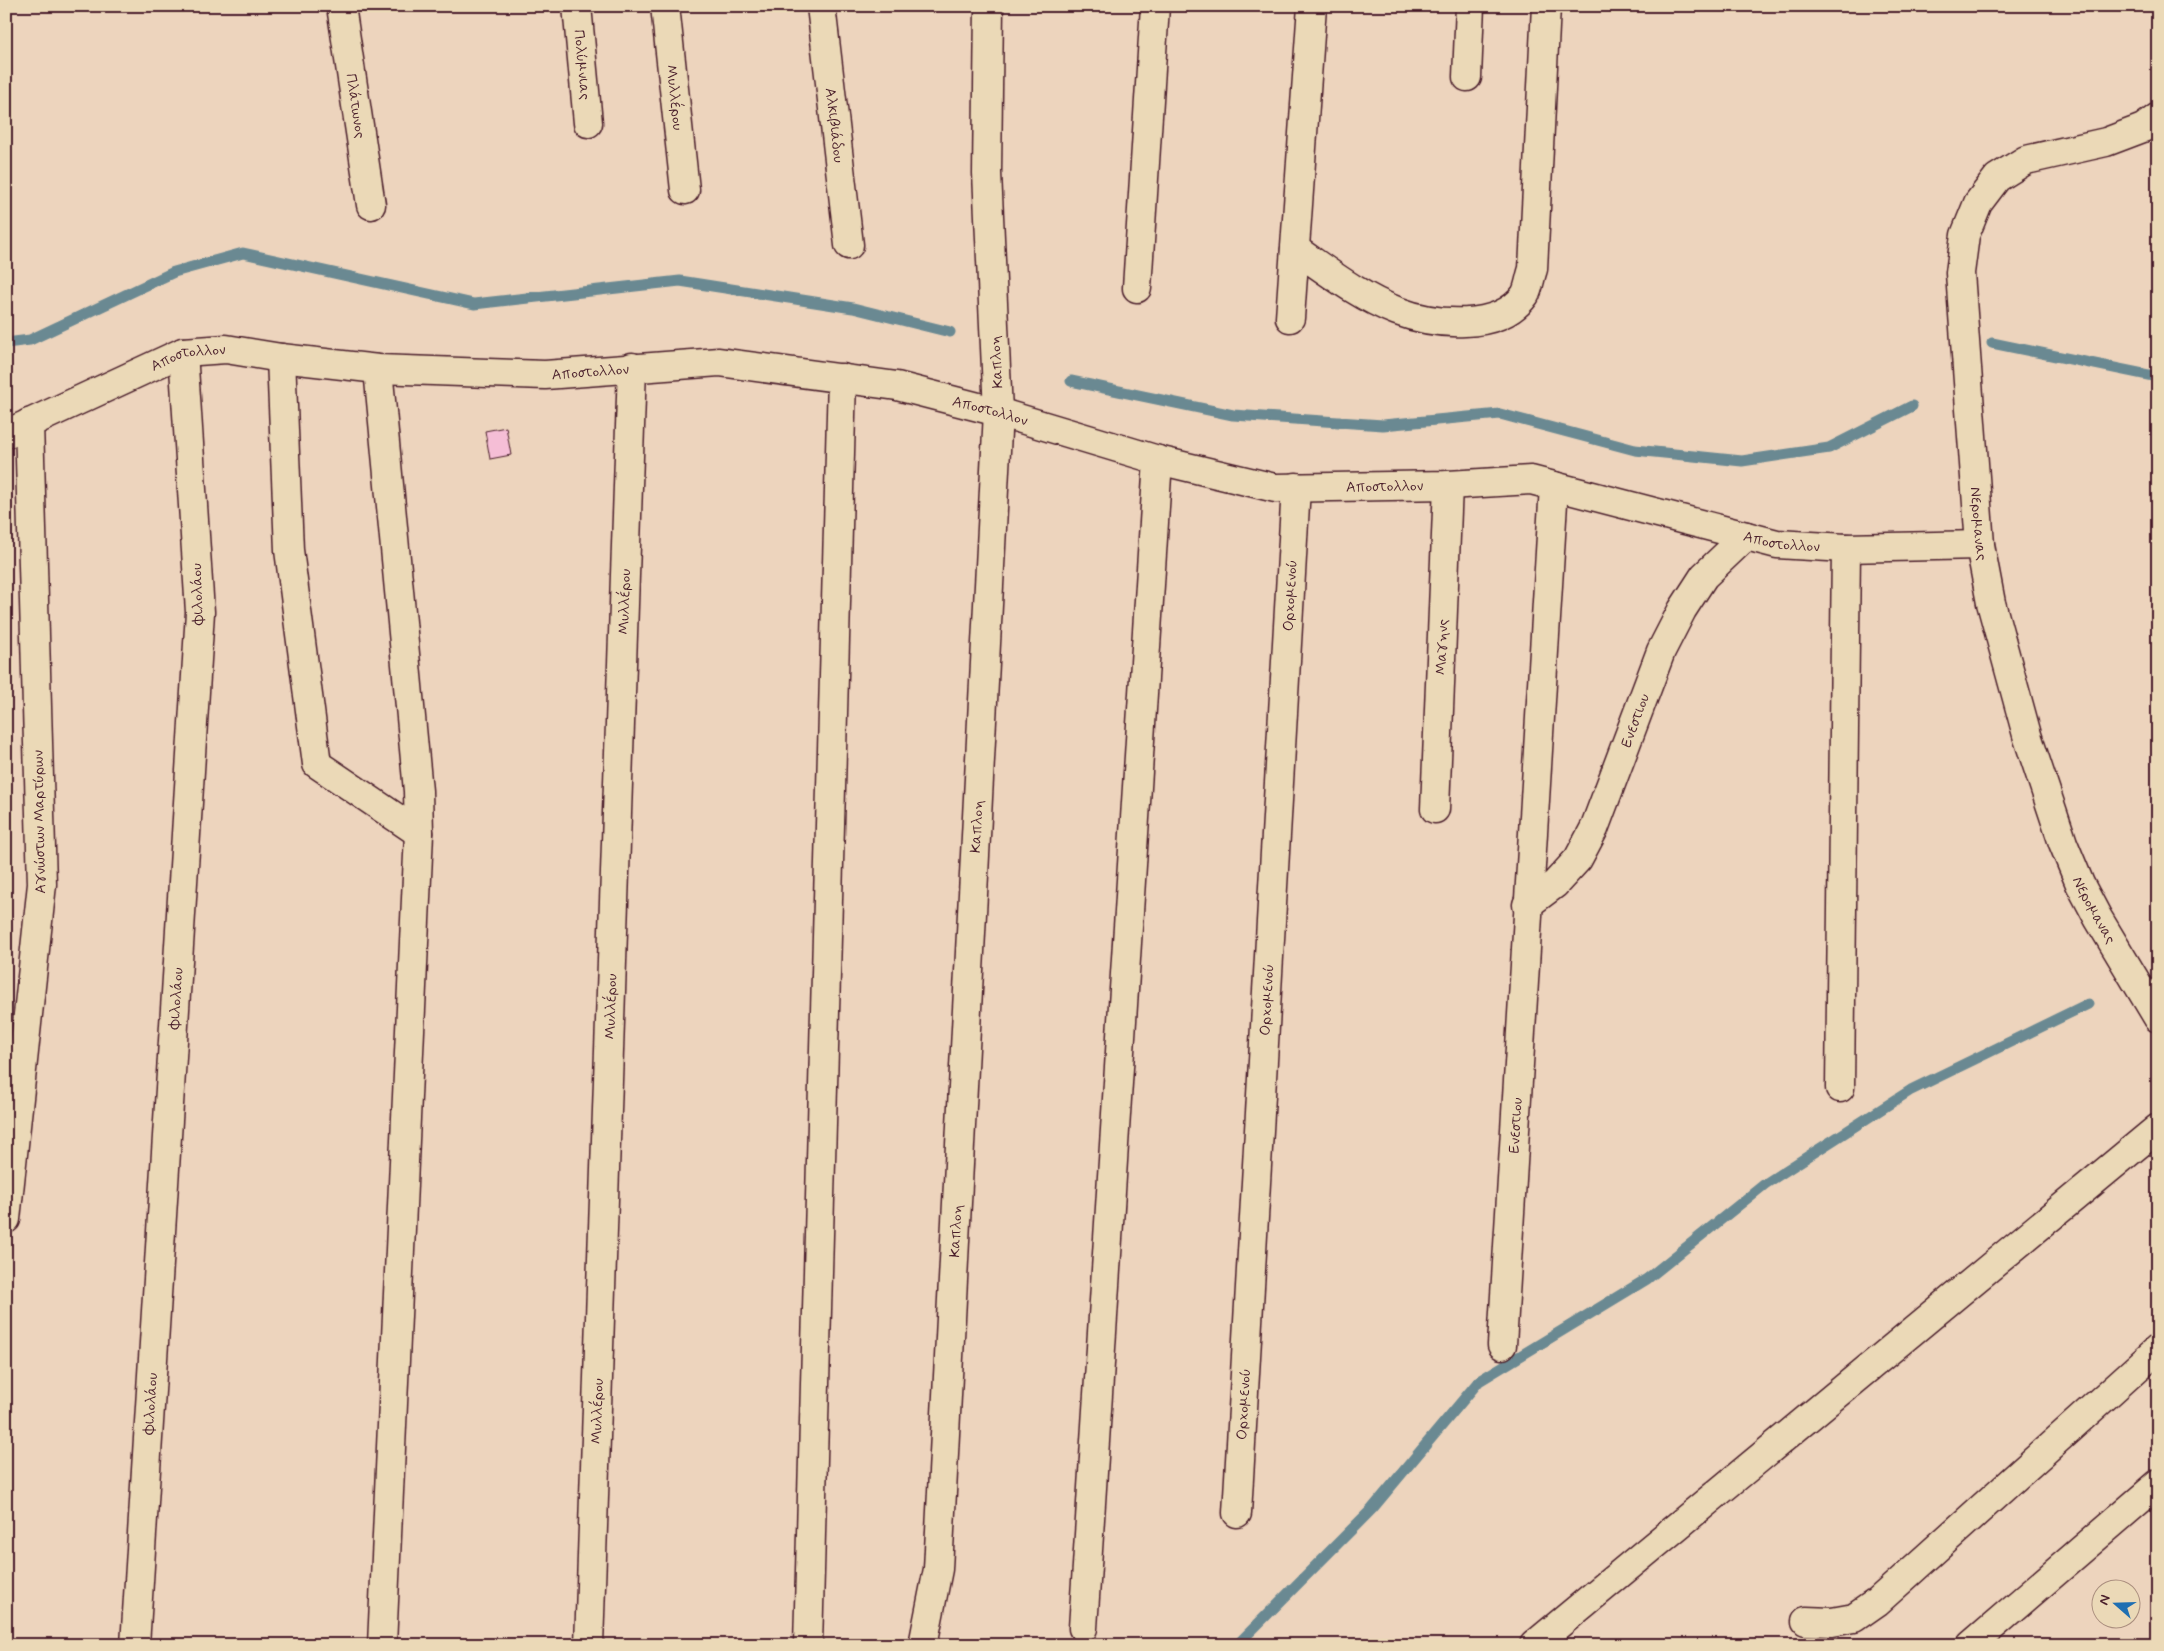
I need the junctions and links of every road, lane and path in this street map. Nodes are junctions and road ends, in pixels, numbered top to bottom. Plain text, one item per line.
1 (342, 6) edge
2 (577, 6) edge
3 (665, 6) edge
4 (821, 6) edge
5 (989, 6) edge
6 (1155, 6) edge
7 (1312, 6) edge
8 (1470, 6) edge
9 (1546, 6) edge
10 (1467, 78) dead end
11 (2158, 117) edge
12 (588, 123) dead end
13 (685, 190) dead end
14 (371, 205) dead end
15 (849, 245) dead end
16 (1295, 249) junction
17 (1137, 288) dead end
18 (1290, 318) dead end
19 (183, 352) junction
20 (281, 358) junction
21 (632, 367) junction
22 (378, 369) junction
23 (842, 378) junction
24 (998, 412) junction
25 (18, 429) edge
26 (1158, 460) junction
27 (1448, 485) junction
28 (1554, 486) junction
29 (1296, 487) junction
30 (1746, 536) junction
31 (1980, 546) junction
32 (1846, 548) junction
33 (1435, 809) dead end
34 (419, 833) junction
35 (1527, 905) junction
36 (2158, 1018) edge
37 (1840, 1088) dead end
38 (2158, 1128) edge
39 (6, 1219) edge
40 (1502, 1344) dead end
41 (2158, 1349) edge
42 (2158, 1484) edge
43 (1237, 1513) dead end
44 (1806, 1621) dead end
45 (1083, 1628) dead end
46 (135, 1645) edge
47 (382, 1645) edge
48 (589, 1645) edge
49 (808, 1645) edge
50 (923, 1645) edge
51 (1534, 1645) edge
52 (1970, 1645) edge

1 - 14 street, Πλάτωνος
2 - 12 street, Πολύμνιας
3 - 13 street, Μυλλέρου
4 - 15 street, Αλκιβιάδου
5 - 24 street, Καπλοη
6 - 17 street
7 - 16 street
8 - 10 street
9 - 16 street
11 - 31 street, Νερομανας
16 - 18 street
19 - 20 street, Αποστολλον
19 - 25 street, Αποστολλον
19 - 46 street, Φιλολάου
20 - 22 street, Αποστολλον
20 - 34 street
21 - 22 street, Αποστολλον
21 - 23 street, Αποστολλον
21 - 48 street, Μυλλέρου
22 - 34 street
23 - 24 street, Αποστολλον
23 - 49 street
24 - 26 street, Αποστολλον
24 - 50 street, Καπλοη
25 - 39 street, Αγνώστων Μαρτύρων
26 - 29 street, Αποστολλον
26 - 45 street
27 - 28 street, Αποστολλον
27 - 29 street, Αποστολλον
27 - 33 street, Μαγηνς
28 - 30 street, Αποστολλον
28 - 35 street, Ενεστιου
29 - 43 street, Ορχομενού
30 - 32 street, Αποστολλον
30 - 35 street, Ενεστιου
31 - 32 street, Αποστολλον
31 - 36 street, Νερομανας
32 - 37 street
34 - 47 street
35 - 40 street, Ενεστιου
38 - 51 street
41 - 44 street
42 - 52 street

